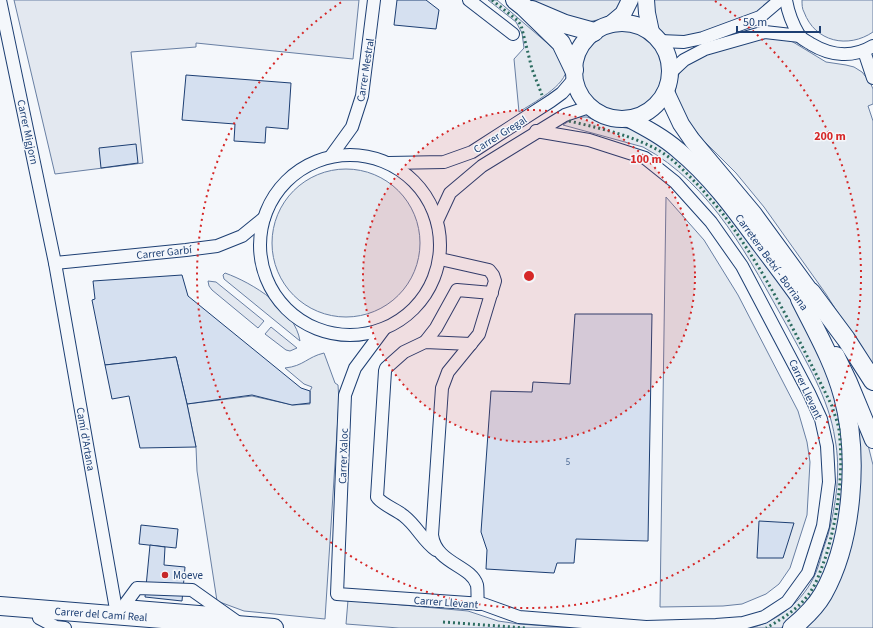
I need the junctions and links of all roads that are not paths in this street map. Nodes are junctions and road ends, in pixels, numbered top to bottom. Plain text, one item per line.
1 (0, 0) edge
2 (374, 0) edge
3 (469, 0) edge
4 (630, 0) edge
5 (646, 0) edge
6 (780, 0) edge
7 (786, 0) edge
8 (520, 4) edge
9 (611, 24) junction
10 (594, 32) junction
11 (514, 34) dead end
12 (800, 36) junction
13 (656, 37) junction
14 (869, 49) edge
15 (670, 73) junction
16 (574, 74) junction
17 (873, 78) edge
18 (666, 92) junction
19 (589, 107) junction
20 (629, 119) junction
21 (536, 131) junction
22 (331, 156) junction
23 (389, 163) junction
24 (264, 218) junction
25 (437, 221) junction
26 (440, 259) junction
27 (55, 263) junction
28 (492, 293) junction
29 (806, 296) junction
30 (384, 329) junction
31 (425, 342) junction
32 (471, 344) junction
33 (873, 382) edge
34 (873, 436) edge
35 (873, 440) edge
36 (444, 556) junction
37 (337, 594) joint
38 (478, 604) junction
39 (0, 606) edge
40 (121, 610) junction
41 (0, 614) edge
42 (225, 614) junction
43 (39, 618) junction
44 (241, 625) junction
45 (59, 628) edge
46 (131, 628) edge
47 (274, 628) edge
48 (792, 628) edge

1 - 27 street, Carrer Migjorn
2 - 22 street, Carrer Mestral
3 - 11 street
4 - 9 main road
5 - 13 main road
6 - 13 street
7 - 12 street
8 - 10 highway
8 - 16 highway
9 - 10 main road
9 - 13 main road
10 - 16 main road
12 - 14 street
12 - 15 street
13 - 15 main road
14 - 17 street
15 - 18 main road
16 - 19 main road
16 - 23 street, Carrer Gregal
18 - 20 main road
18 - 29 main road, Carretera Betxí - Borriana
19 - 20 main road
19 - 21 street, Carrer Gregal
20 - 29 main road, Carretera Betxí - Borriana
21 - 25 street, Carrer Gregal
21 - 38 street, Carrer Llevant
22 - 23 street
22 - 24 street
23 - 25 street
24 - 27 street, Carrer Garbí
24 - 30 street
25 - 26 street
26 - 28 street
26 - 30 street
27 - 40 street, Camí d'Artana
28 - 31 street
28 - 32 street
29 - 33 highway
29 - 34 main road, Carretera Betxí - Borriana
29 - 35 main road, Carretera Betxí - Borriana
29 - 48 highway
30 - 37 street, Carrer Xaloc
31 - 32 street
31 - 36 street
32 - 36 street
36 - 38 street
37 - 38 street, Carrer Llevant
39 - 40 highway, Carrer del Camí Real
40 - 42 street
40 - 42 street
40 - 44 highway, Carrer del Camí Real
41 - 43 highway
42 - 44 street
43 - 45 street
43 - 46 highway
44 - 47 highway, Carrer del Camí Real

